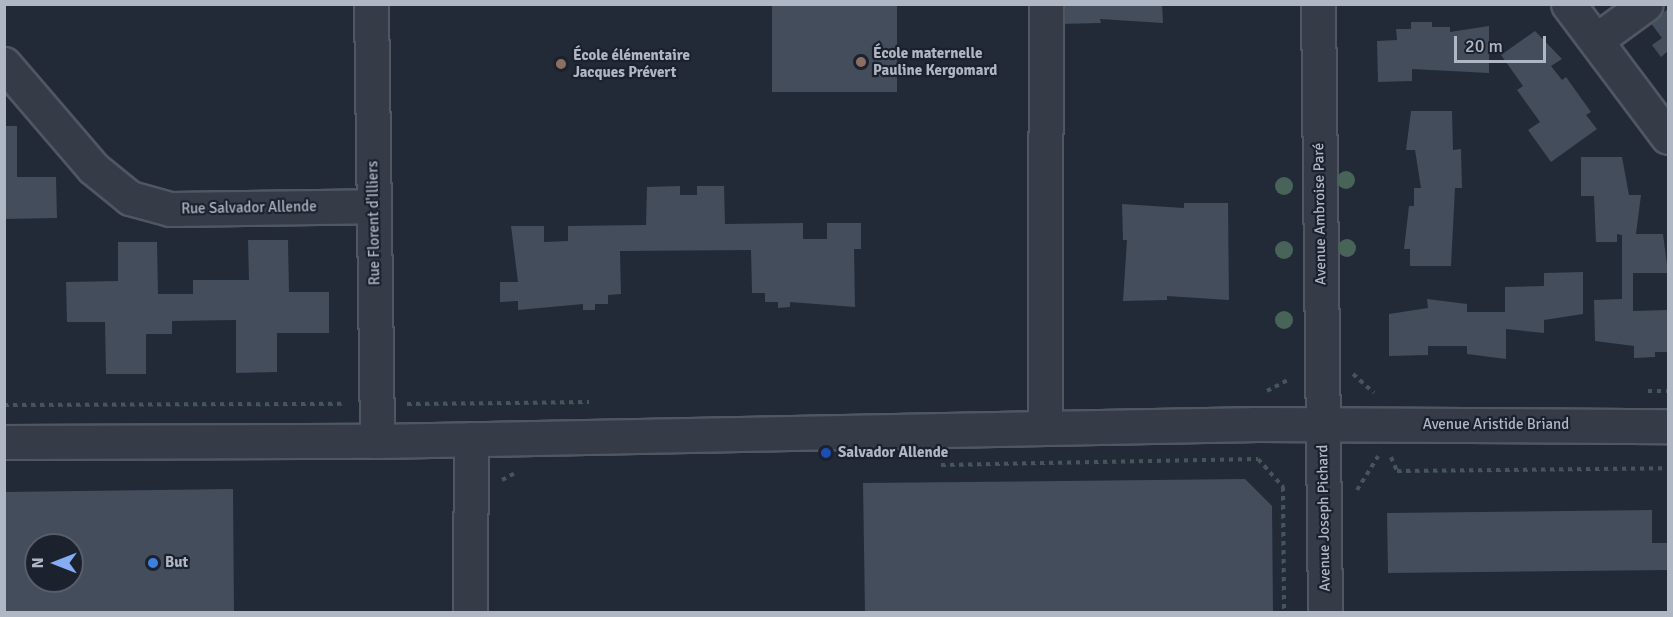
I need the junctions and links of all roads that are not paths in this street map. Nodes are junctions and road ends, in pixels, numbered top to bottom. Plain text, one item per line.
1 (371, 4) edge
2 (1046, 4) edge
3 (1318, 4) edge
4 (1568, 4) edge
5 (1646, 4) edge
6 (1598, 39) junction
7 (4, 64) edge
8 (1668, 137) edge
9 (374, 206) junction
10 (1323, 424) junction
11 (1668, 426) edge
12 (1045, 428) junction
13 (471, 439) junction
14 (377, 441) junction
15 (4, 442) edge
16 (470, 612) edge
17 (1325, 612) edge

1 - 9 street, Rue Florent d'Illiers
2 - 12 street
3 - 10 street, Avenue Ambroise Paré
4 - 6 street
5 - 6 street
6 - 8 street
7 - 9 street, Rue Salvador Allende
9 - 14 street, Rue Florent d'Illiers
10 - 11 street, Avenue Aristide Briand
10 - 12 street, Avenue Aristide Briand
10 - 17 street, Avenue Joseph Pichard
12 - 13 street, Avenue Aristide Briand
13 - 14 street, Avenue Aristide Briand
13 - 16 street
14 - 15 street, Avenue Aristide Briand

